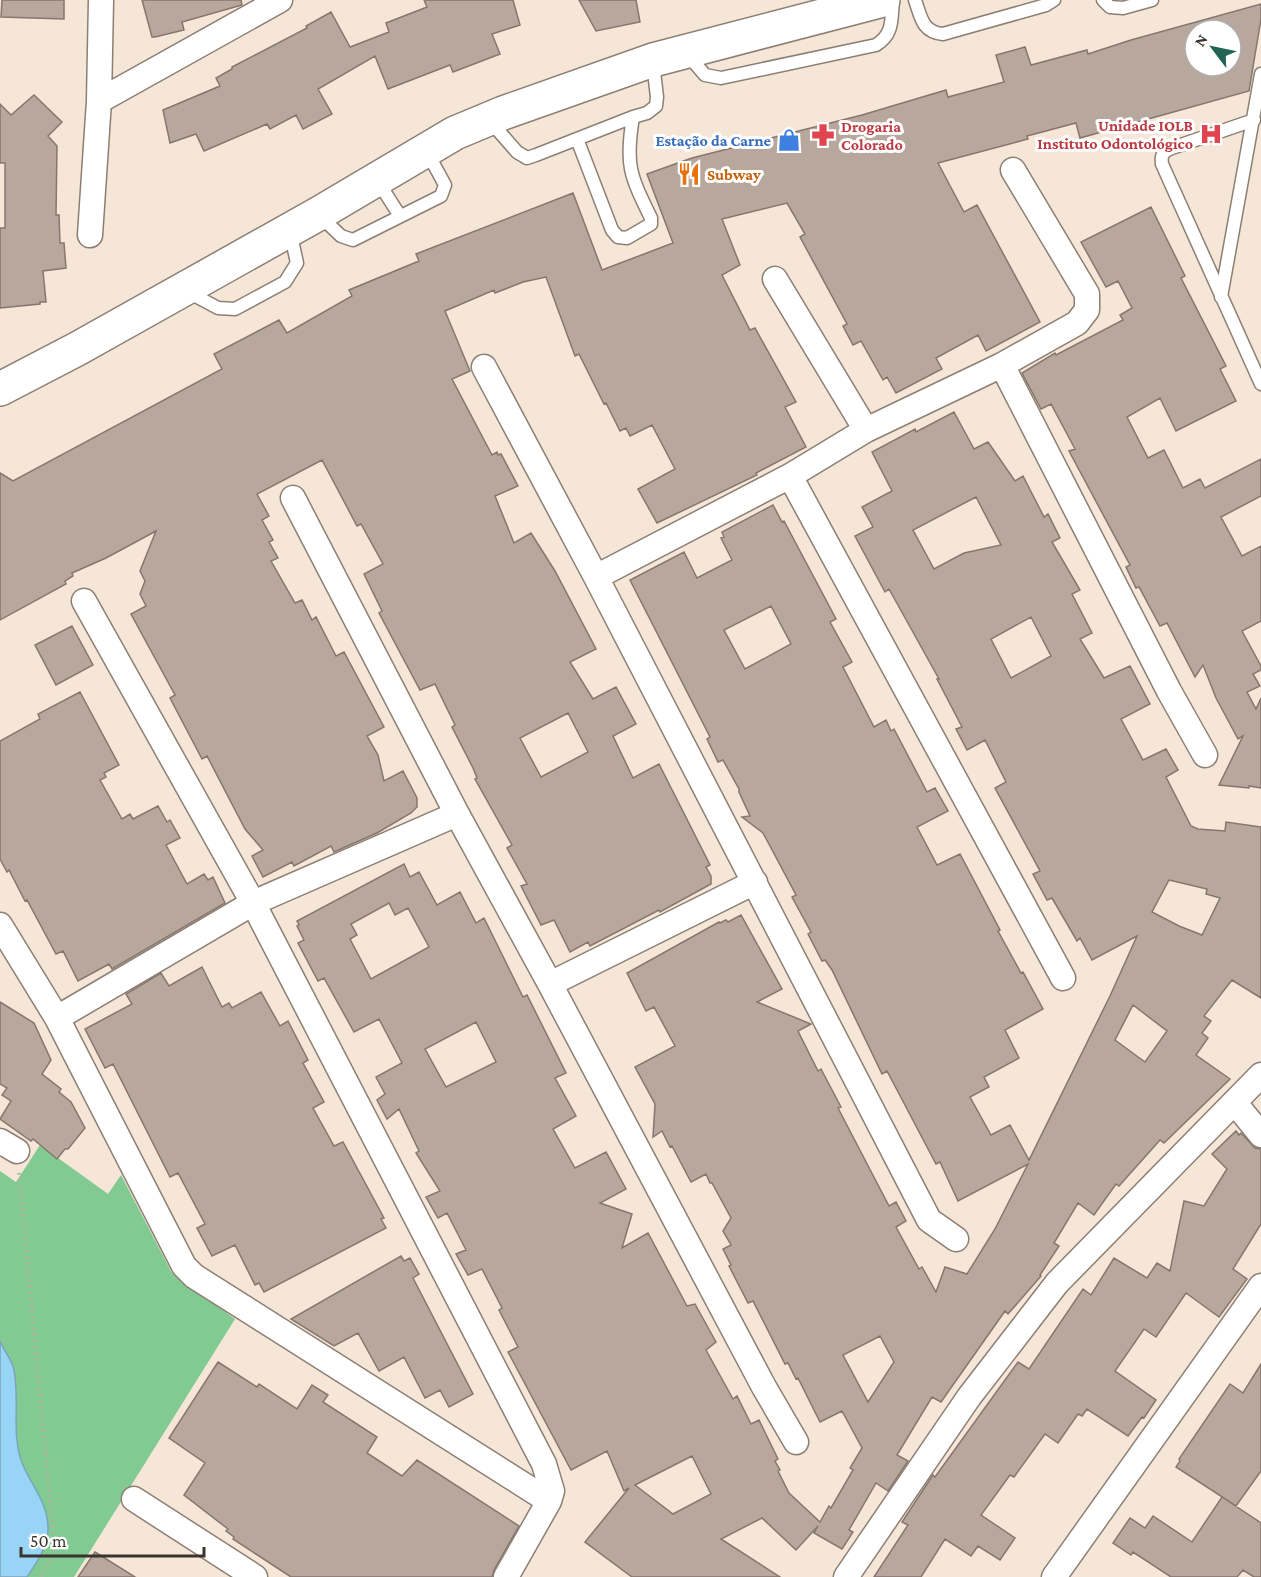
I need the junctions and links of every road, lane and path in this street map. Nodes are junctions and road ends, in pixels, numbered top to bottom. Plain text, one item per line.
1 (101, 0) edge
2 (280, 0) edge
3 (883, 0) edge
4 (893, 0) edge
5 (915, 0) edge
6 (1054, 0) edge
7 (1103, 0) edge
8 (1152, 0) edge
9 (686, 52) junction
10 (653, 60) junction
11 (1261, 74) edge
12 (99, 101) junction
13 (633, 117) junction
14 (488, 119) junction
15 (1254, 120) junction
16 (577, 139) junction
17 (425, 149) junction
18 (1013, 170) dead end
19 (376, 179) junction
20 (318, 214) junction
21 (400, 216) junction
22 (290, 230) junction
23 (90, 235) dead end
24 (775, 279) dead end
25 (184, 289) junction
26 (1221, 297) junction
27 (1002, 365) junction
28 (484, 367) dead end
29 (1261, 384) edge
30 (0, 389) edge
31 (866, 430) junction
32 (790, 476) junction
33 (292, 498) dead end
34 (596, 577) junction
35 (84, 601) dead end
36 (1205, 754) dead end
37 (457, 814) junction
38 (755, 882) junction
39 (253, 903) junction
40 (0, 925) edge
41 (1063, 978) dead end
42 (550, 984) junction
43 (57, 1018) junction
44 (1261, 1075) edge
45 (1235, 1103) junction
46 (1261, 1135) edge
47 (9, 1146) edge
48 (956, 1239) dead end
49 (1261, 1286) edge
50 (796, 1442) dead end
51 (134, 1499) dead end
52 (549, 1502) junction
53 (40, 1577) edge
54 (255, 1577) edge
55 (506, 1577) edge
56 (846, 1577) edge
57 (1054, 1577) edge

1 - 12 street
2 - 12 street
3 - 9 street
4 - 9 lane
5 - 6 lane
7 - 8 lane
9 - 10 street
10 - 13 lane
10 - 14 street
11 - 15 lane
12 - 23 street
13 - 16 lane
13 - 16 lane
14 - 16 lane
14 - 17 street
15 - 26 lane
15 - 26 lane
17 - 19 street
17 - 21 lane
18 - 27 street
19 - 20 street
19 - 21 lane
20 - 21 lane
20 - 22 street
22 - 25 street
22 - 25 lane
24 - 31 street
25 - 30 street
26 - 29 lane
27 - 31 street
27 - 36 street
28 - 34 street
31 - 32 street
32 - 34 street
32 - 41 street
33 - 37 street
34 - 38 street
35 - 39 street
37 - 39 street
37 - 42 street
38 - 42 street
38 - 48 street
39 - 43 street
39 - 52 street
40 - 43 street
42 - 50 street
43 - 52 street
44 - 45 street
45 - 46 street
45 - 56 street
47 - 53 path
49 - 57 street
51 - 54 street
52 - 55 street

